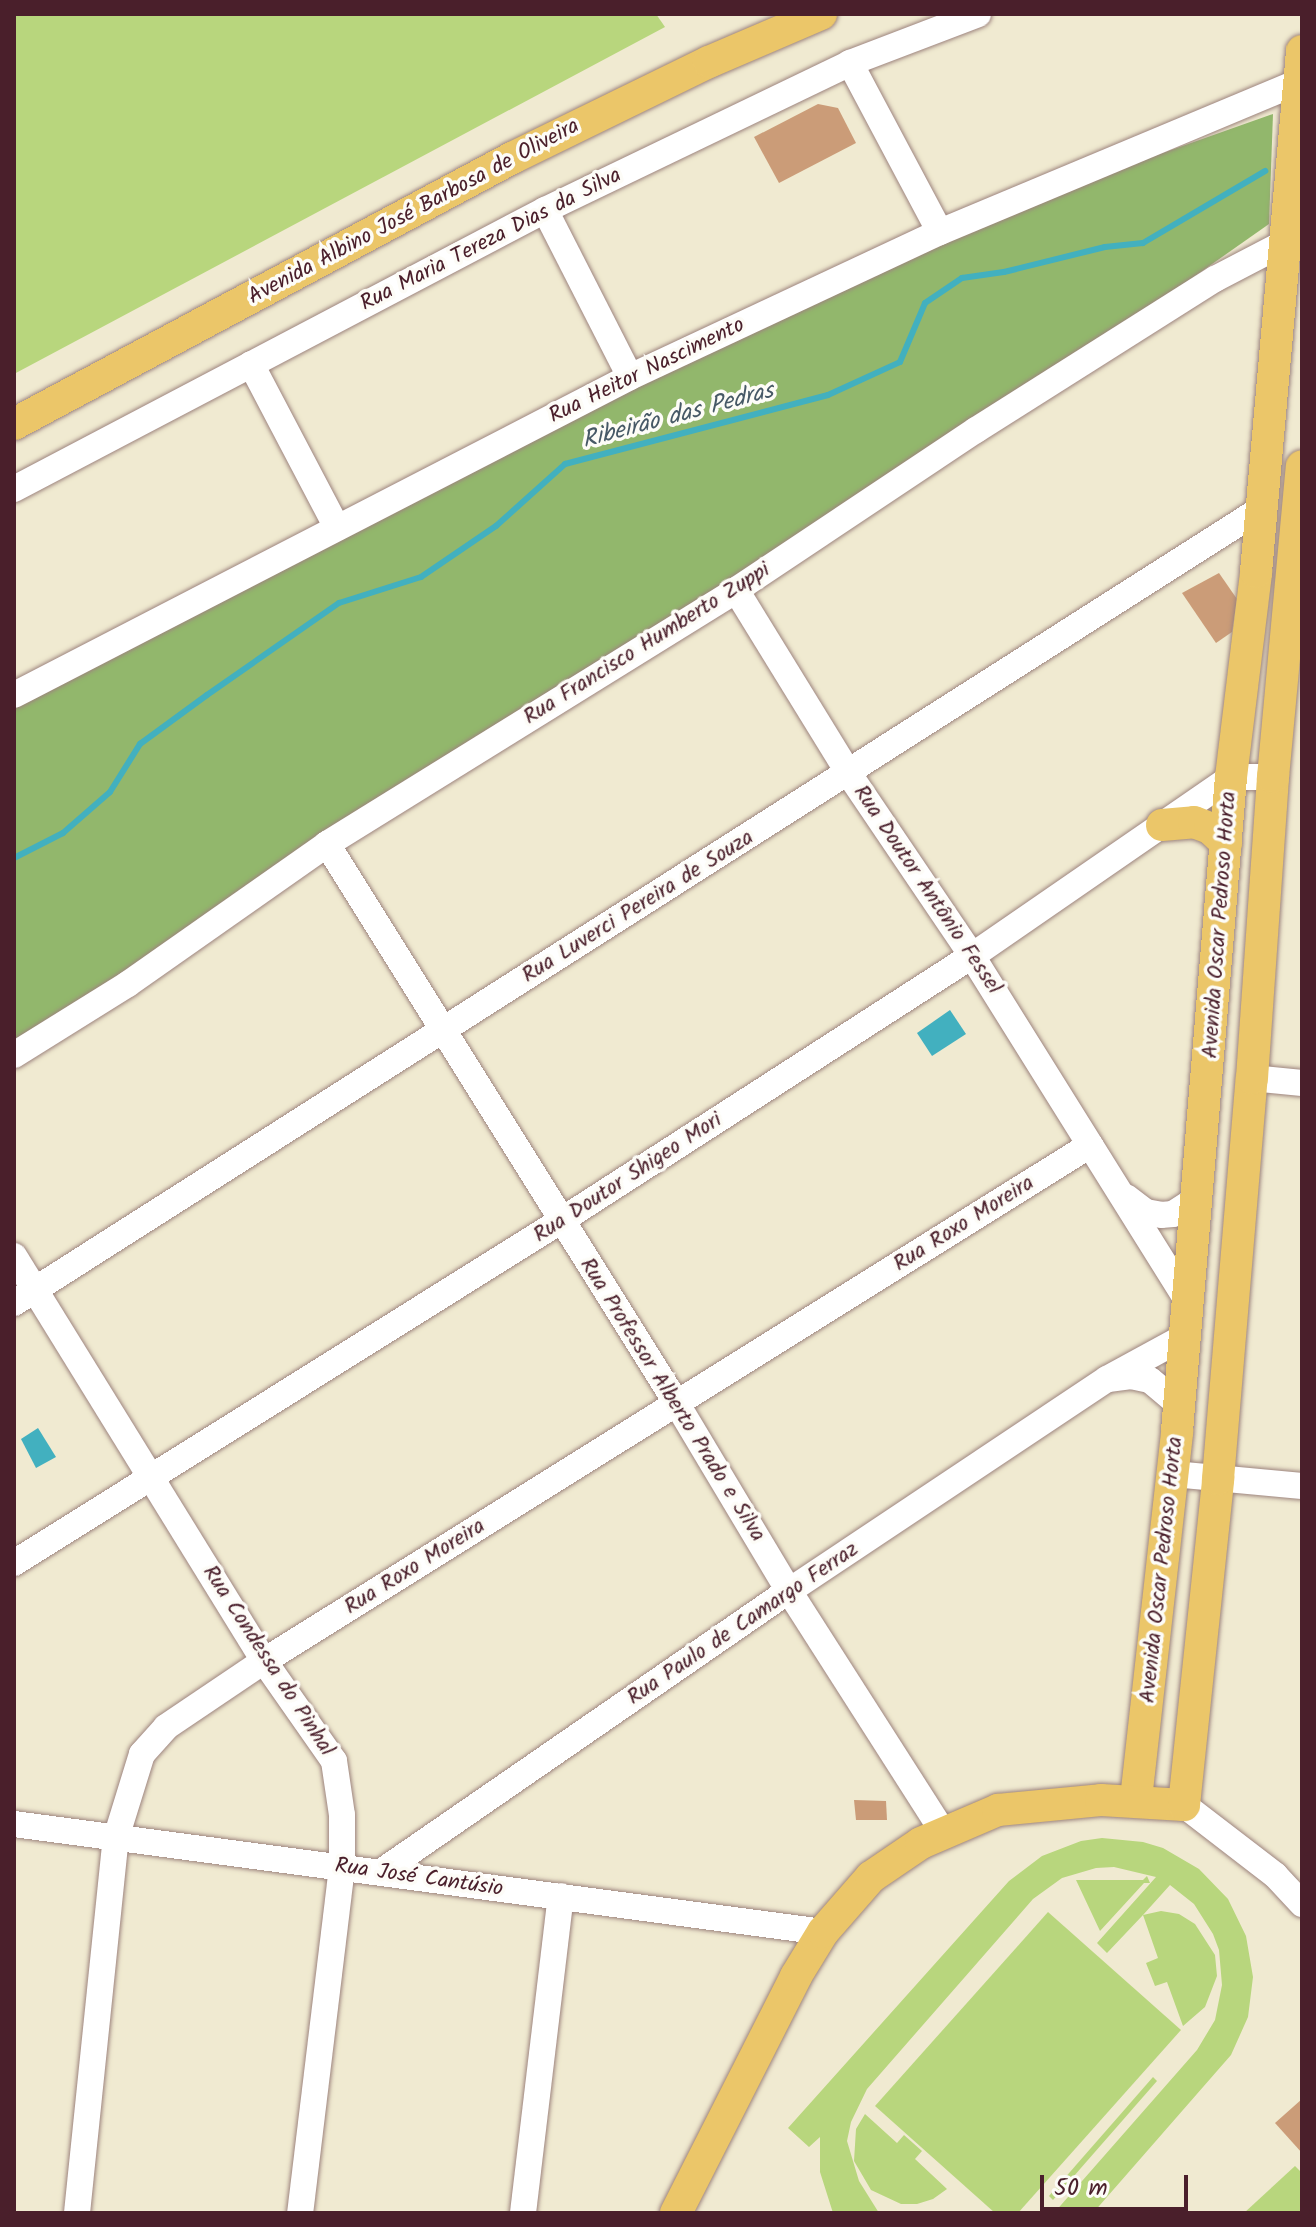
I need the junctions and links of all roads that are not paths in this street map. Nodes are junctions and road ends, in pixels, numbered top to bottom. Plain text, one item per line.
1 (821, 14) edge
2 (978, 14) edge
3 (850, 63) junction
4 (1300, 66) edge
5 (545, 210) junction
6 (940, 232) junction
7 (1294, 240) edge
8 (251, 364) junction
9 (630, 377) junction
10 (14, 424) edge
11 (1302, 466) edge
12 (1302, 477) edge
13 (14, 489) edge
14 (1261, 509) junction
15 (337, 528) junction
16 (1254, 586) junction
17 (736, 590) junction
18 (1295, 613) edge
19 (1302, 678) edge
20 (14, 695) edge
21 (1281, 703) junction
22 (849, 774) junction
23 (1231, 777) junction
24 (1273, 777) junction
25 (1162, 825) junction
26 (1226, 843) junction
27 (327, 844) junction
28 (972, 956) junction
29 (445, 1029) junction
30 (14, 1055) edge
31 (1252, 1078) junction
32 (1302, 1083) edge
33 (1090, 1145) junction
34 (1117, 1190) junction
35 (1198, 1198) junction
36 (562, 1220) junction
37 (14, 1256) edge
38 (25, 1296) edge
39 (1189, 1303) junction
40 (1186, 1336) junction
41 (1107, 1379) junction
42 (677, 1404) junction
43 (1179, 1404) junction
44 (1173, 1474) junction
45 (150, 1477) junction
46 (1218, 1479) junction
47 (1302, 1486) edge
48 (14, 1563) edge
49 (789, 1591) junction
50 (264, 1661) junction
51 (1136, 1799) junction
52 (1184, 1805) junction
53 (14, 1824) edge
54 (943, 1832) junction
55 (116, 1838) junction
56 (342, 1867) junction
57 (381, 1872) junction
58 (561, 1896) junction
59 (1302, 1904) edge
60 (823, 1932) junction
61 (77, 2213) edge
62 (300, 2213) edge
63 (523, 2213) edge
64 (676, 2213) edge

1 - 10 main road, Avenida Albino José Barbosa de Oliveira
2 - 3 street, Rua Maria Tereza Dias da Silva
3 - 5 street, Rua Maria Tereza Dias da Silva
3 - 6 street
4 - 6 street, Rua Heitor Nascimento
4 - 7 main road, Avenida Oscar Pedroso Horta
5 - 8 street, Rua Maria Tereza Dias da Silva
5 - 9 street
6 - 9 street, Rua Heitor Nascimento
7 - 14 main road, Avenida Oscar Pedroso Horta
7 - 17 street, Rua Francisco Humberto Zuppi
8 - 13 street, Rua Maria Tereza Dias da Silva
8 - 15 street
9 - 15 street, Rua Heitor Nascimento
11 - 12 main road, Avenida Oscar Pedroso Horta
12 - 18 main road, Avenida Oscar Pedroso Horta
14 - 16 main road, Avenida Oscar Pedroso Horta
14 - 22 street, Rua Luverci Pereira de Souza
15 - 20 street, Rua Heitor Nascimento
16 - 18 main road
16 - 23 main road, Avenida Oscar Pedroso Horta
17 - 22 street, Rua Doutor Antônio Fessel
17 - 27 street, Rua Francisco Humberto Zuppi
18 - 21 main road, Avenida Oscar Pedroso Horta
19 - 21 main road
21 - 24 main road, Avenida Oscar Pedroso Horta
22 - 28 street, Rua Doutor Antônio Fessel
22 - 29 street, Rua Luverci Pereira de Souza
23 - 24 street
23 - 25 street, Rua Doutor Shigeo Mori
23 - 26 main road, Avenida Oscar Pedroso Horta
24 - 31 main road, Avenida Oscar Pedroso Horta
25 - 26 main road
25 - 28 street, Rua Doutor Shigeo Mori
26 - 35 main road, Avenida Oscar Pedroso Horta
27 - 29 street, Rua Professor Alberto Prado e Silva
27 - 30 street, Rua Francisco Humberto Zuppi
28 - 33 street, Rua Doutor Antônio Fessel
28 - 36 street, Rua Doutor Shigeo Mori
29 - 36 street, Rua Professor Alberto Prado e Silva
29 - 38 street, Rua Luverci Pereira de Souza
31 - 32 street
31 - 46 main road, Avenida Oscar Pedroso Horta
33 - 34 street, Rua Doutor Antônio Fessel
33 - 42 street, Rua Roxo Moreira
34 - 35 street, Rua Doutor Antônio Fessel
34 - 39 street, Rua Doutor Antônio Fessel
35 - 39 main road, Avenida Oscar Pedroso Horta
36 - 42 street, Rua Professor Alberto Prado e Silva
36 - 45 street, Rua Doutor Shigeo Mori
37 - 38 street, Rua Condessa do Pinhal
38 - 45 street, Rua Condessa do Pinhal
39 - 40 main road, Avenida Oscar Pedroso Horta
40 - 41 street, Rua Paulo de Camargo Ferraz
40 - 43 main road, Avenida Oscar Pedroso Horta
41 - 43 street
41 - 49 street, Rua Paulo de Camargo Ferraz
42 - 49 street, Rua Professor Alberto Prado e Silva
42 - 50 street, Rua Roxo Moreira
43 - 44 main road, Avenida Oscar Pedroso Horta
44 - 46 street
44 - 51 main road, Avenida Oscar Pedroso Horta
45 - 48 street, Rua Doutor Shigeo Mori
45 - 50 street, Rua Condessa do Pinhal
46 - 47 street
46 - 52 main road, Avenida Oscar Pedroso Horta
49 - 54 street, Rua Professor Alberto Prado e Silva
49 - 57 street, Rua Paulo de Camargo Ferraz
50 - 55 street, Rua Roxo Moreira
50 - 56 street, Rua Condessa do Pinhal
51 - 52 main road
51 - 54 main road
52 - 59 street
53 - 55 street, Rua José Cantúsio
54 - 60 main road
55 - 56 street, Rua José Cantúsio
55 - 61 street, Rua Roxo Moreira
56 - 57 street, Rua José Cantúsio
56 - 62 street, Rua Condessa do Pinhal
57 - 58 street, Rua José Cantúsio
58 - 60 street, Rua José Cantúsio
58 - 63 street
60 - 64 main road

